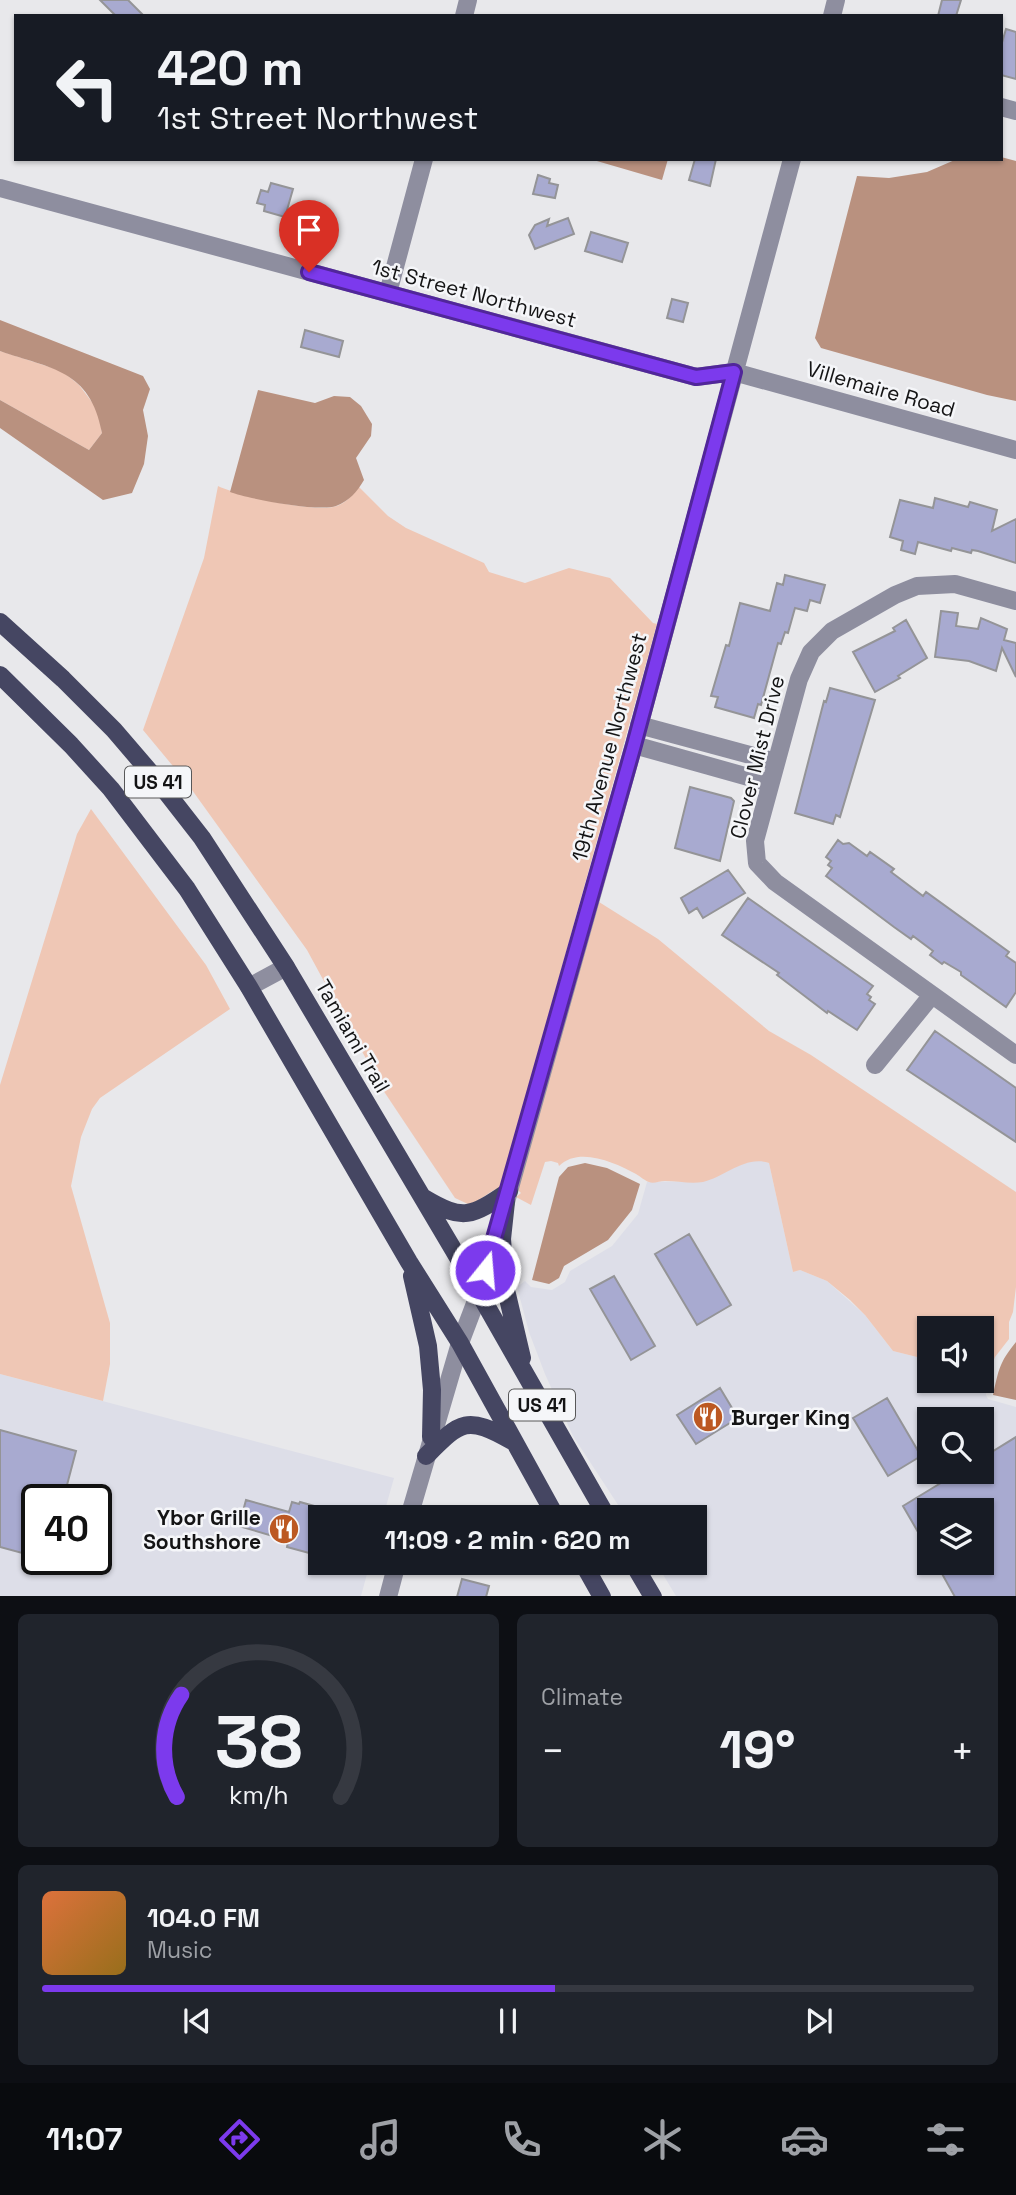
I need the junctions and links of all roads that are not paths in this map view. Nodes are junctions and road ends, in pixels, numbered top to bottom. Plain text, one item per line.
1 (423, 161) edge
2 (791, 161) edge
3 (0, 188) edge
4 (388, 293) junction
5 (734, 372) junction
6 (1016, 450) edge
7 (1016, 601) edge
8 (0, 622) edge
9 (0, 675) edge
10 (639, 725) junction
11 (700, 742) junction
12 (634, 745) junction
13 (694, 762) junction
14 (776, 762) junction
15 (770, 783) junction
16 (286, 967) junction
17 (249, 987) junction
18 (932, 995) junction
19 (1016, 1055) edge
20 (875, 1065) dead end
21 (420, 1195) junction
22 (507, 1197) junction
23 (409, 1262) junction
24 (479, 1293) junction
25 (460, 1343) junction
26 (526, 1378) junction
27 (431, 1437) junction
28 (513, 1441) junction
29 (426, 1456) junction
30 (412, 1505) edge
31 (549, 1505) edge
32 (600, 1505) edge
33 (394, 1575) edge
34 (590, 1575) edge
35 (640, 1575) edge
36 (388, 1596) edge
37 (601, 1596) edge
38 (652, 1596) edge

1 - 4 street
2 - 5 street, 19th Avenue Northwest
3 - 4 street, 1st Street Northwest
4 - 5 street, 1st Street Northwest
5 - 6 street, Villemaire Road
5 - 10 street, 19th Avenue Northwest
7 - 14 street, Clover Mist Drive
8 - 16 main road, Tamiami Trail / US 41
9 - 17 main road, US 41
10 - 11 street
10 - 12 street, 19th Avenue Northwest
11 - 13 street
11 - 14 street
12 - 13 street
12 - 22 street, 19th Avenue Northwest
13 - 15 street
14 - 15 street, Clover Mist Drive
15 - 18 street, Clover Mist Drive
16 - 17 street
16 - 21 main road, Tamiami Trail / US 41
17 - 23 main road, US 41
18 - 19 street, Clover Mist Drive
18 - 20 street
21 - 22 main road
21 - 24 main road, Tamiami Trail / US 41
22 - 24 street, 19th Avenue Northwest
22 - 26 main road
23 - 25 main road, US 41
23 - 27 main road
24 - 25 street, 19th Avenue Northwest
24 - 26 main road, Tamiami Trail / US 41
25 - 27 street, 19th Avenue Northwest
25 - 28 main road, US 41
26 - 32 main road, Tamiami Trail / US 41
27 - 29 street, 19th Avenue Northwest
28 - 29 main road
28 - 31 main road, US 41
29 - 30 street, 19th Avenue Northwest
33 - 36 street
34 - 37 main road
35 - 38 main road

